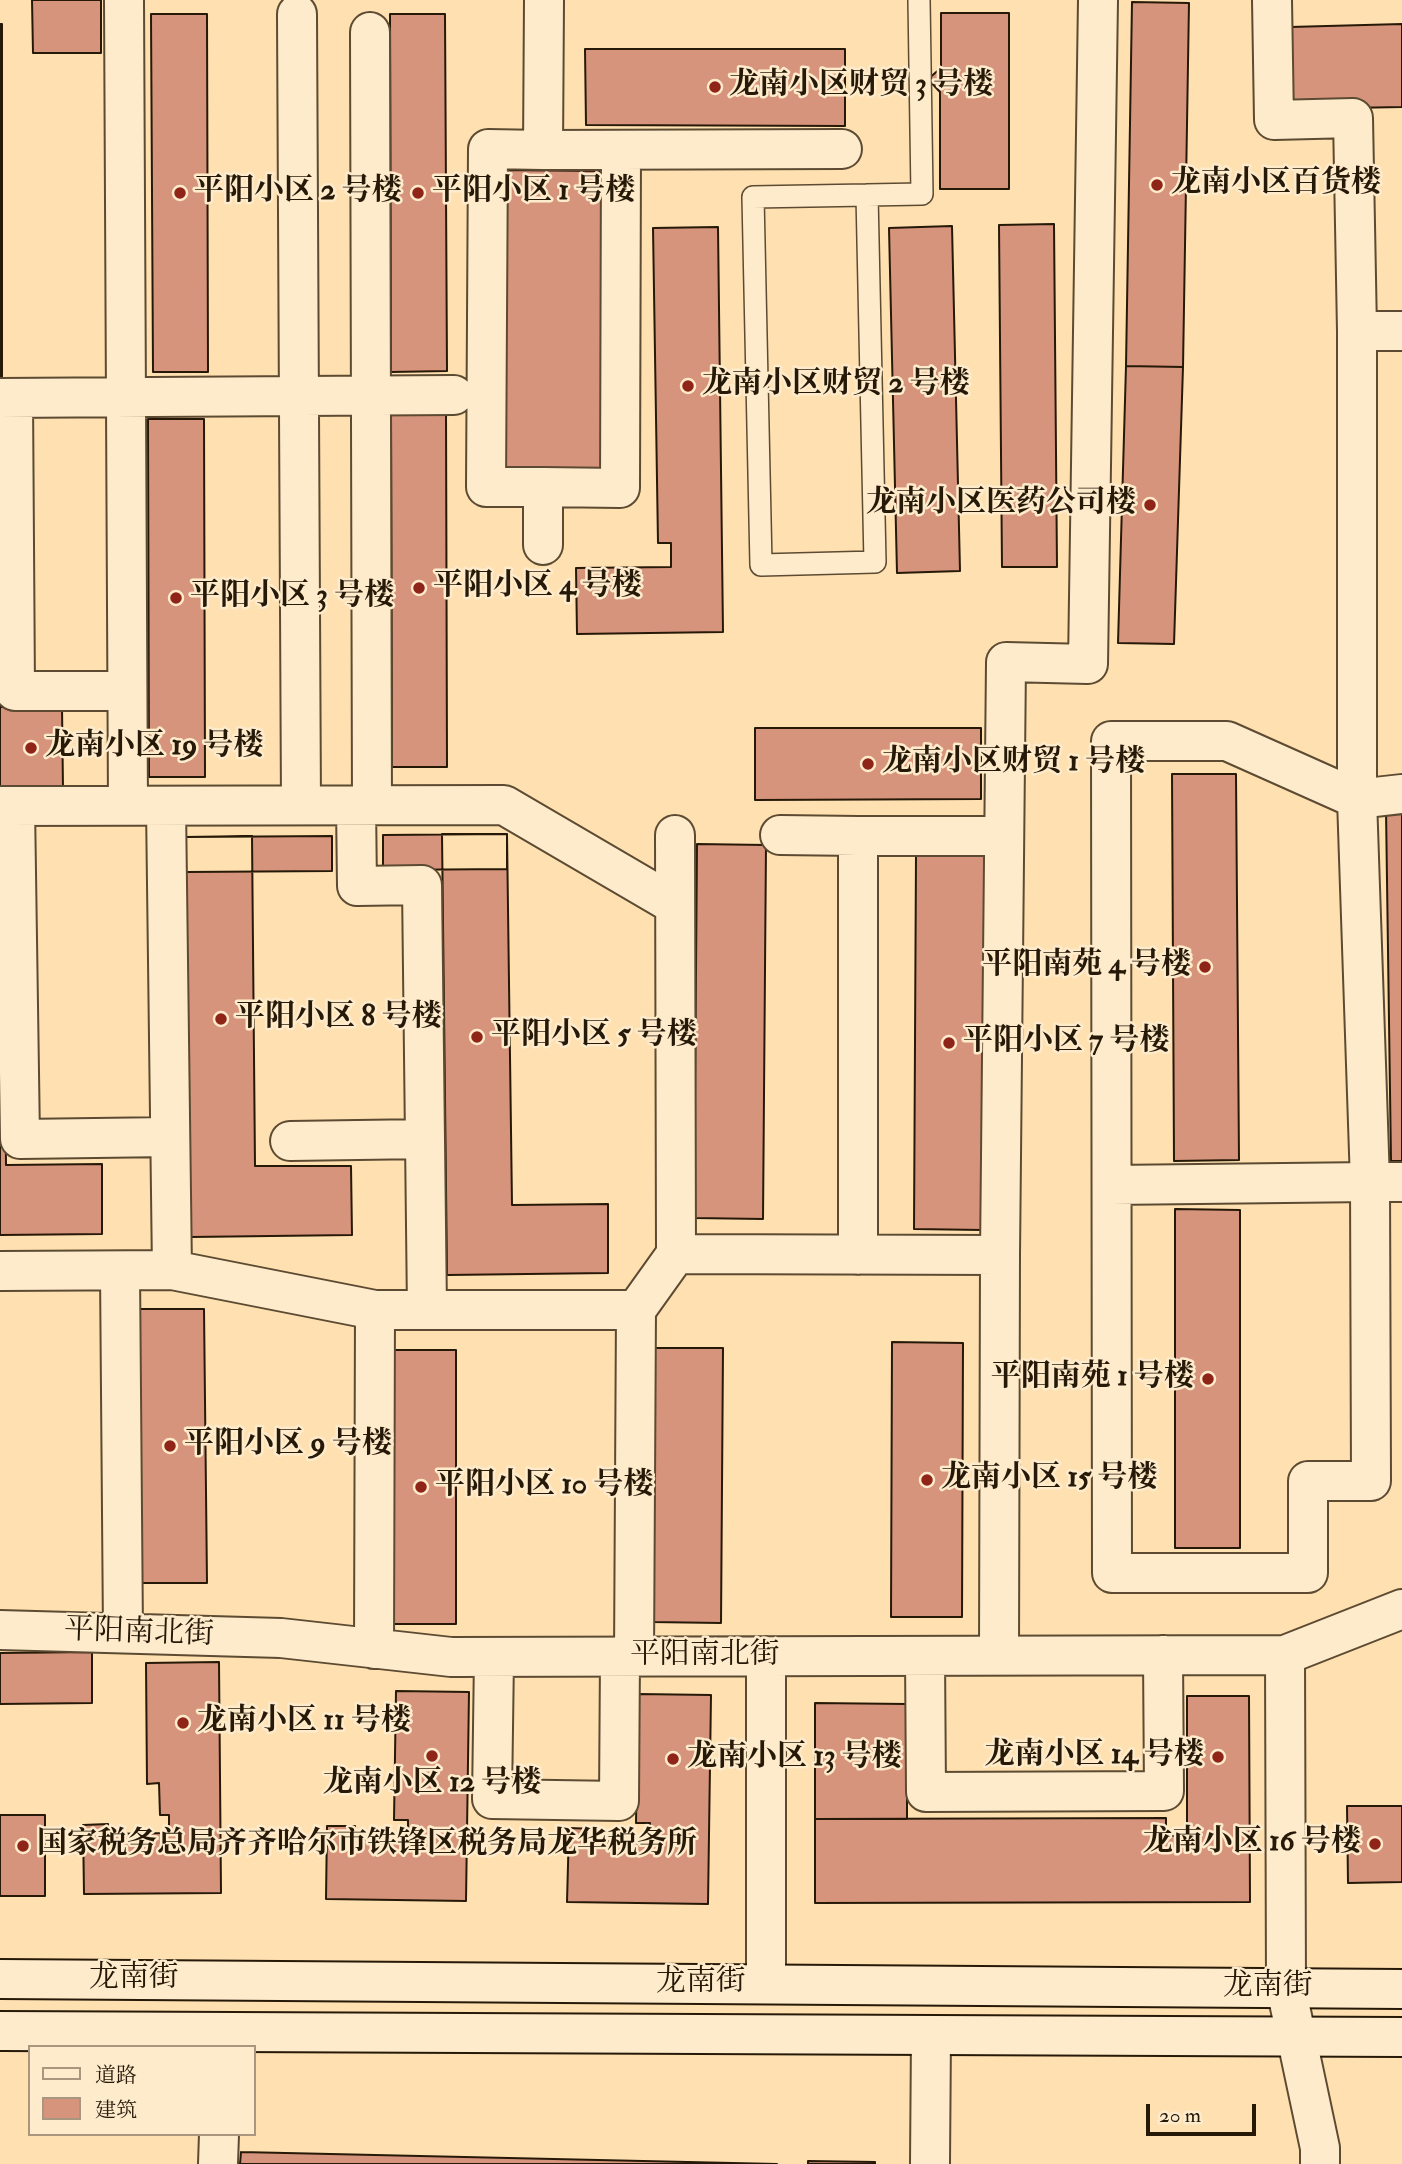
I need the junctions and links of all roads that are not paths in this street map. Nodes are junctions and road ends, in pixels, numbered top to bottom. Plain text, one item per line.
1 (124, 0) edge
2 (544, 0) edge
3 (919, 0) edge
4 (1098, 0) edge
5 (1272, 0) edge
6 (297, 14) dead end
7 (370, 32) dead end
8 (842, 149) dead end
9 (543, 150) junction
10 (621, 150) junction
11 (867, 195) junction
12 (1357, 331) junction
13 (1402, 331) edge
14 (454, 395) dead end
15 (299, 396) junction
16 (371, 396) junction
17 (126, 397) junction
18 (6, 398) edge
19 (543, 487) junction
20 (542, 545) dead end
21 (127, 691) junction
22 (1402, 794) edge
23 (1357, 799) junction
24 (128, 805) junction
25 (301, 805) junction
26 (364, 805) junction
27 (8, 806) edge
28 (166, 806) junction
29 (675, 835) dead end
30 (780, 835) dead end
31 (858, 836) junction
32 (1003, 836) junction
33 (675, 905) junction
34 (170, 1137) junction
35 (425, 1139) junction
36 (289, 1141) dead end
37 (1386, 1182) edge
38 (1112, 1185) junction
39 (676, 1254) junction
40 (858, 1255) junction
41 (1000, 1255) junction
42 (172, 1270) junction
43 (0, 1271) edge
44 (120, 1271) junction
45 (375, 1310) junction
46 (427, 1310) junction
47 (636, 1310) junction
48 (1402, 1609) edge
49 (0, 1630) edge
50 (123, 1633) junction
51 (374, 1648) junction
52 (999, 1655) junction
53 (1163, 1655) junction
54 (1285, 1655) junction
55 (766, 1656) junction
56 (925, 1656) junction
57 (494, 1657) junction
58 (627, 1657) junction
59 (0, 1979) edge
60 (766, 1984) junction
61 (1286, 1988) junction
62 (1402, 1989) edge
63 (0, 2031) edge
64 (931, 2035) junction
65 (1297, 2037) junction
66 (1402, 2037) edge
67 (220, 2039) edge
68 (219, 2136) edge
69 (218, 2164) edge
70 (930, 2164) edge
71 (1320, 2164) edge

1 - 17 street
2 - 9 street
3 - 11 lane
4 - 32 street
5 - 12 street
6 - 15 street
7 - 16 street
8 - 10 street
9 - 10 street
9 - 19 street
10 - 19 street
11 - 11 lane
12 - 13 street
12 - 23 street
14 - 16 street
15 - 16 street
15 - 17 street
15 - 25 street
16 - 26 street
17 - 18 street
17 - 21 street
18 - 21 street
19 - 20 street
21 - 24 street
22 - 23 street
23 - 37 street
23 - 38 street
24 - 27 street
24 - 28 street
25 - 26 street
25 - 28 street
26 - 33 street
26 - 35 street
27 - 34 street
28 - 34 street
29 - 33 street
30 - 31 street
31 - 32 street
31 - 40 street
32 - 41 street
33 - 39 street
34 - 42 street
35 - 36 street
35 - 46 street
37 - 38 street
37 - 38 street
39 - 40 street
39 - 47 street
40 - 41 street
41 - 52 street
42 - 44 street
42 - 45 street
43 - 44 street
44 - 50 street
45 - 46 street
45 - 51 street
46 - 47 street
47 - 58 street
48 - 54 street, 平阳南北街
49 - 50 street, 平阳南北街
50 - 51 street, 平阳南北街
51 - 57 street, 平阳南北街
52 - 53 street, 平阳南北街
52 - 56 street, 平阳南北街
53 - 54 street, 平阳南北街
53 - 56 street
54 - 61 street
55 - 56 street, 平阳南北街
55 - 58 street, 平阳南北街
55 - 60 street
57 - 58 street, 平阳南北街
57 - 58 street
59 - 60 street, 龙南街
60 - 61 street, 龙南街
61 - 62 street, 龙南街
61 - 65 street
63 - 67 street, 龙南街
64 - 65 street, 龙南街
64 - 67 street, 龙南街
64 - 70 street
65 - 66 street, 龙南街
65 - 71 street
68 - 69 street

